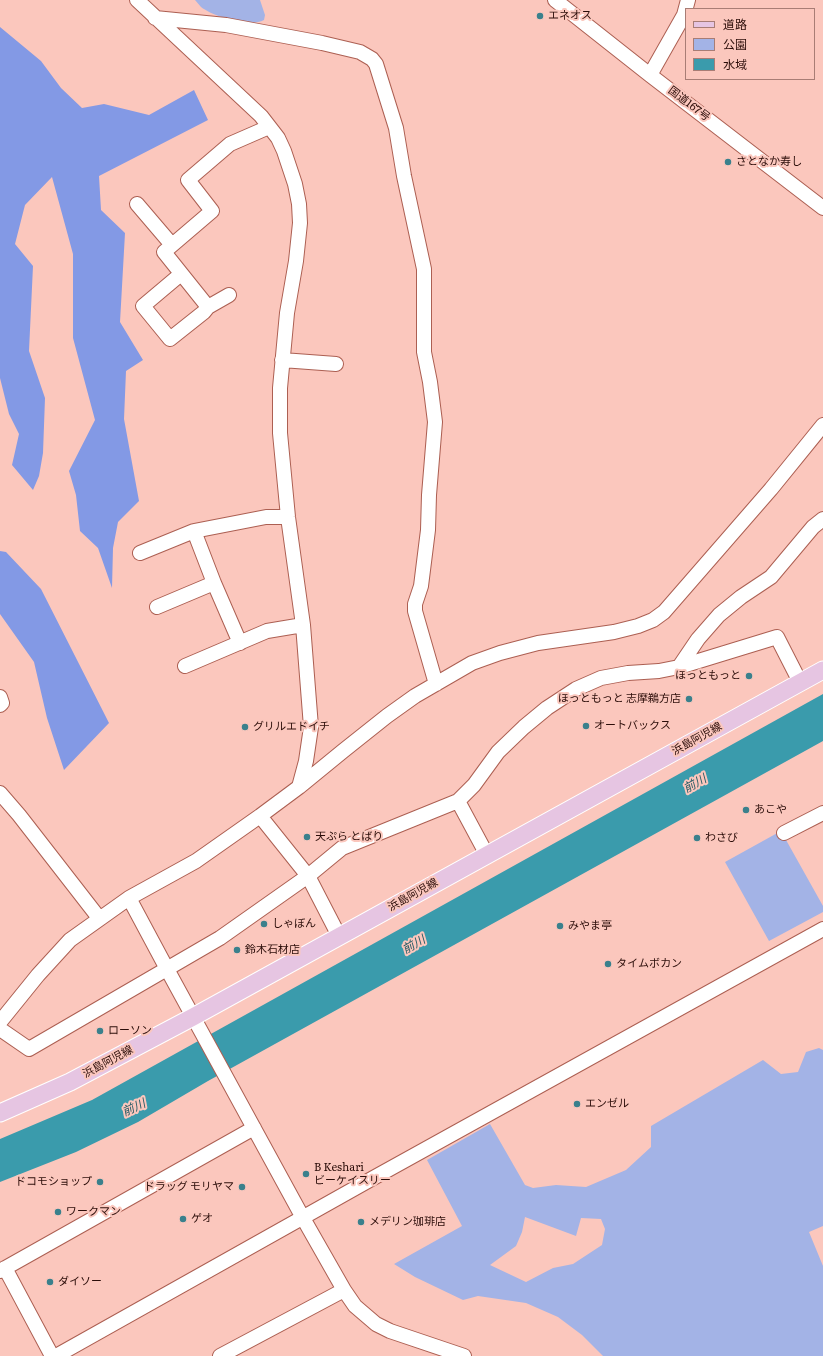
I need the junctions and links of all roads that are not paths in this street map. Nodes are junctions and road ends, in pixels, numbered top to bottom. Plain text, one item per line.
1 (137, 0) edge
2 (555, 0) edge
3 (685, 11) edge
4 (155, 18) junction
5 (650, 75) junction
6 (269, 127) junction
7 (137, 204) dead end
8 (823, 208) edge
9 (172, 245) junction
10 (181, 274) junction
11 (228, 295) dead end
12 (208, 306) junction
13 (282, 360) junction
14 (336, 364) dead end
15 (823, 425) edge
16 (288, 517) junction
17 (823, 519) edge
18 (194, 531) junction
19 (140, 553) dead end
20 (214, 583) junction
21 (157, 607) dead end
22 (303, 625) junction
23 (240, 643) junction
24 (185, 666) dead end
25 (679, 667) junction
26 (823, 670) edge
27 (800, 682) junction
28 (436, 684) junction
29 (0, 697) edge
30 (0, 705) edge
31 (299, 787) junction
32 (0, 793) edge
33 (458, 801) junction
34 (823, 813) edge
35 (260, 816) junction
36 (784, 833) dead end
37 (487, 854) junction
38 (308, 876) junction
39 (129, 898) junction
40 (100, 918) junction
41 (823, 929) edge
42 (339, 936) junction
43 (167, 969) junction
44 (0, 1022) edge
45 (196, 1022) junction
46 (0, 1029) edge
47 (0, 1113) edge
48 (254, 1128) junction
49 (303, 1218) junction
50 (3, 1270) edge
51 (344, 1290) junction
52 (52, 1356) edge
53 (56, 1356) edge
54 (220, 1356) edge
55 (464, 1356) edge

1 - 4 street
2 - 5 street, 国道167号
3 - 5 street
4 - 6 street
4 - 28 street
5 - 8 street, 国道167号
6 - 9 street
6 - 13 street
7 - 9 street
9 - 10 street
10 - 12 street
10 - 12 street
11 - 12 street
13 - 14 street
13 - 16 street
15 - 28 street
16 - 18 street
16 - 22 street
17 - 25 street
18 - 19 street
18 - 20 street
20 - 21 street
20 - 23 street
22 - 23 street
22 - 31 street
23 - 24 street
25 - 27 street
25 - 33 street
26 - 27 main road, 浜島阿児線
27 - 37 main road, 浜島阿児線
28 - 31 street
29 - 30 street
31 - 35 street
32 - 40 street
33 - 37 street
33 - 38 street
34 - 36 street
35 - 38 street
35 - 39 street
37 - 42 main road, 浜島阿児線
38 - 42 street
38 - 43 street
39 - 40 street
39 - 43 street
40 - 44 street
41 - 49 street
42 - 45 main road, 浜島阿児線
43 - 45 street
43 - 46 street
45 - 47 main road, 浜島阿児線
45 - 48 street
48 - 49 street
48 - 50 street
49 - 51 street
49 - 53 street
50 - 52 street
51 - 54 street
51 - 55 street

